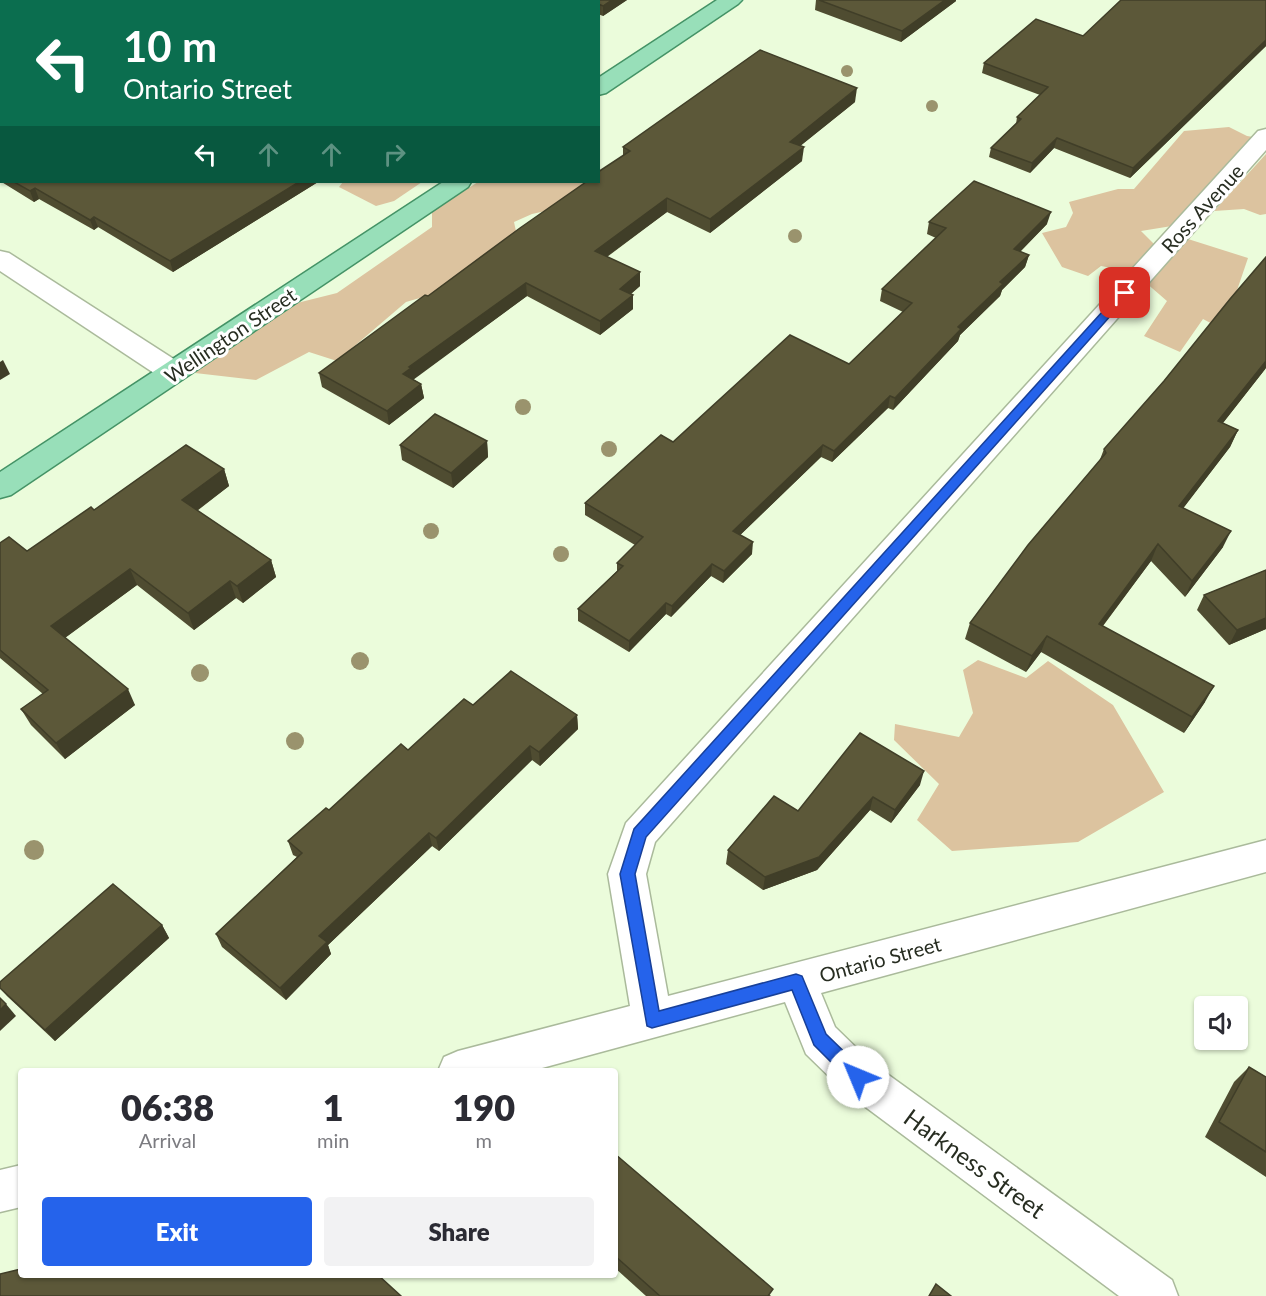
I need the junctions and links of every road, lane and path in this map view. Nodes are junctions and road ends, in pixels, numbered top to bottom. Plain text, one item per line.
1 (731, 0) edge
2 (600, 87) edge
3 (1266, 136) edge
4 (457, 183) edge
5 (0, 259) edge
6 (173, 372) junction
7 (0, 487) edge
8 (1266, 856) edge
9 (796, 982) junction
10 (652, 1020) junction
11 (470, 1068) edge
12 (18, 1187) edge
13 (0, 1191) edge
14 (1156, 1296) edge

1 - 2 main road
3 - 10 street, Ross Avenue
4 - 6 main road, Wellington Street
5 - 6 street
6 - 7 main road, Wellington Street
8 - 9 street, Ontario Street
9 - 10 street, Ontario Street
9 - 14 street, Harkness Street
10 - 11 street, Ontario Street
12 - 13 street

